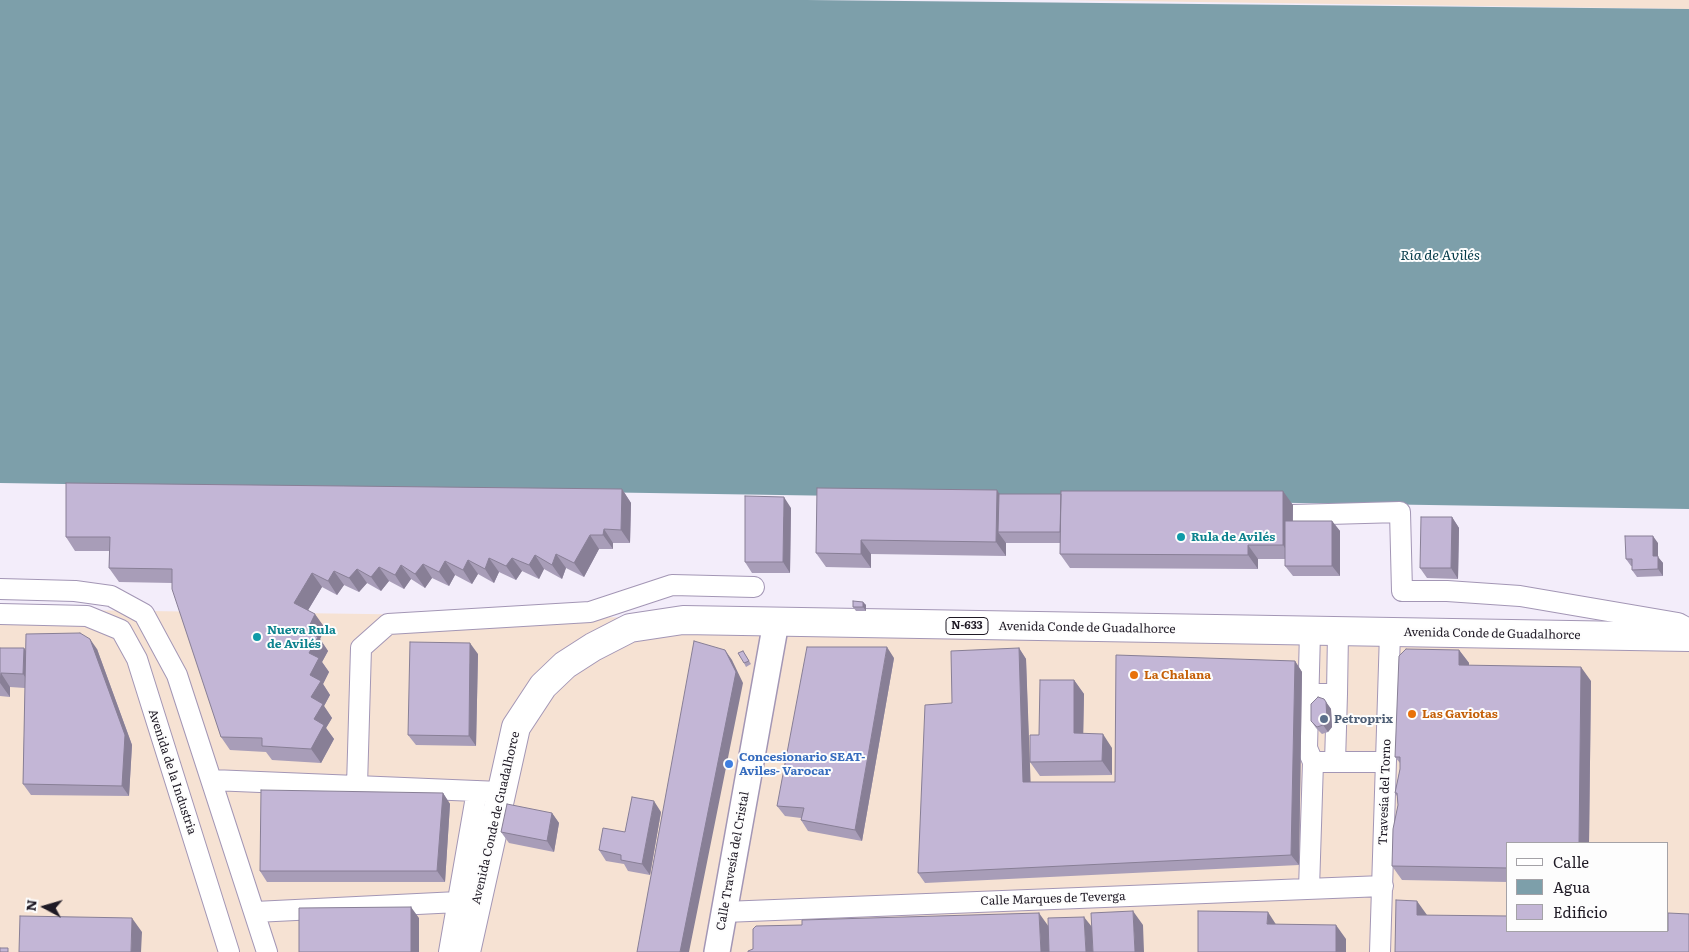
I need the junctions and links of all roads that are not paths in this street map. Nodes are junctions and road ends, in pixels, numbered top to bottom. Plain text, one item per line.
1 (1293, 515) dead end
2 (754, 587) dead end
3 (0, 589) edge
4 (0, 614) edge
5 (776, 622) junction
6 (1689, 629) edge
7 (1310, 632) junction
8 (1338, 632) junction
9 (1390, 633) junction
10 (1689, 637) edge
11 (1308, 694) junction
12 (1338, 694) junction
13 (1313, 762) junction
14 (1335, 762) junction
15 (1386, 762) junction
16 (212, 780) junction
17 (357, 786) junction
18 (489, 791) junction
19 (1383, 886) junction
20 (1309, 889) junction
21 (458, 902) junction
22 (255, 912) junction
23 (724, 912) junction
24 (229, 952) edge
25 (267, 952) edge
26 (449, 952) edge
27 (466, 952) edge
28 (717, 952) edge
29 (1380, 952) edge

1 - 6 street
2 - 17 street
3 - 16 street
4 - 24 street, Avenida de la Industria
5 - 7 highway, Avenida Conde de Guadalhorce / N-633
5 - 18 highway, Avenida Conde de Guadalhorce / N-633
5 - 23 main road, Calle Travesía del Cristal
7 - 8 highway, Avenida Conde de Guadalhorce / N-633
7 - 11 street
8 - 9 highway, Avenida Conde de Guadalhorce / N-633
8 - 12 street
9 - 10 highway, Avenida Conde de Guadalhorce / N-633
9 - 15 street, Travesía del Torno
11 - 12 street
11 - 13 street
12 - 14 street
13 - 14 street
13 - 20 street
14 - 15 street
15 - 19 street, Travesía del Torno
16 - 17 street
16 - 22 street
17 - 18 street
18 - 21 street, Avenida Conde de Guadalhorce
18 - 27 highway, Avenida Conde de Guadalhorce / N-633
19 - 20 street, Calle Marques de Teverga
19 - 29 street, Travesía del Torno
20 - 23 street, Calle Marques de Teverga
21 - 22 street
21 - 26 street, Avenida Conde de Guadalhorce
22 - 25 street
23 - 28 main road, Calle Travesía del Cristal

